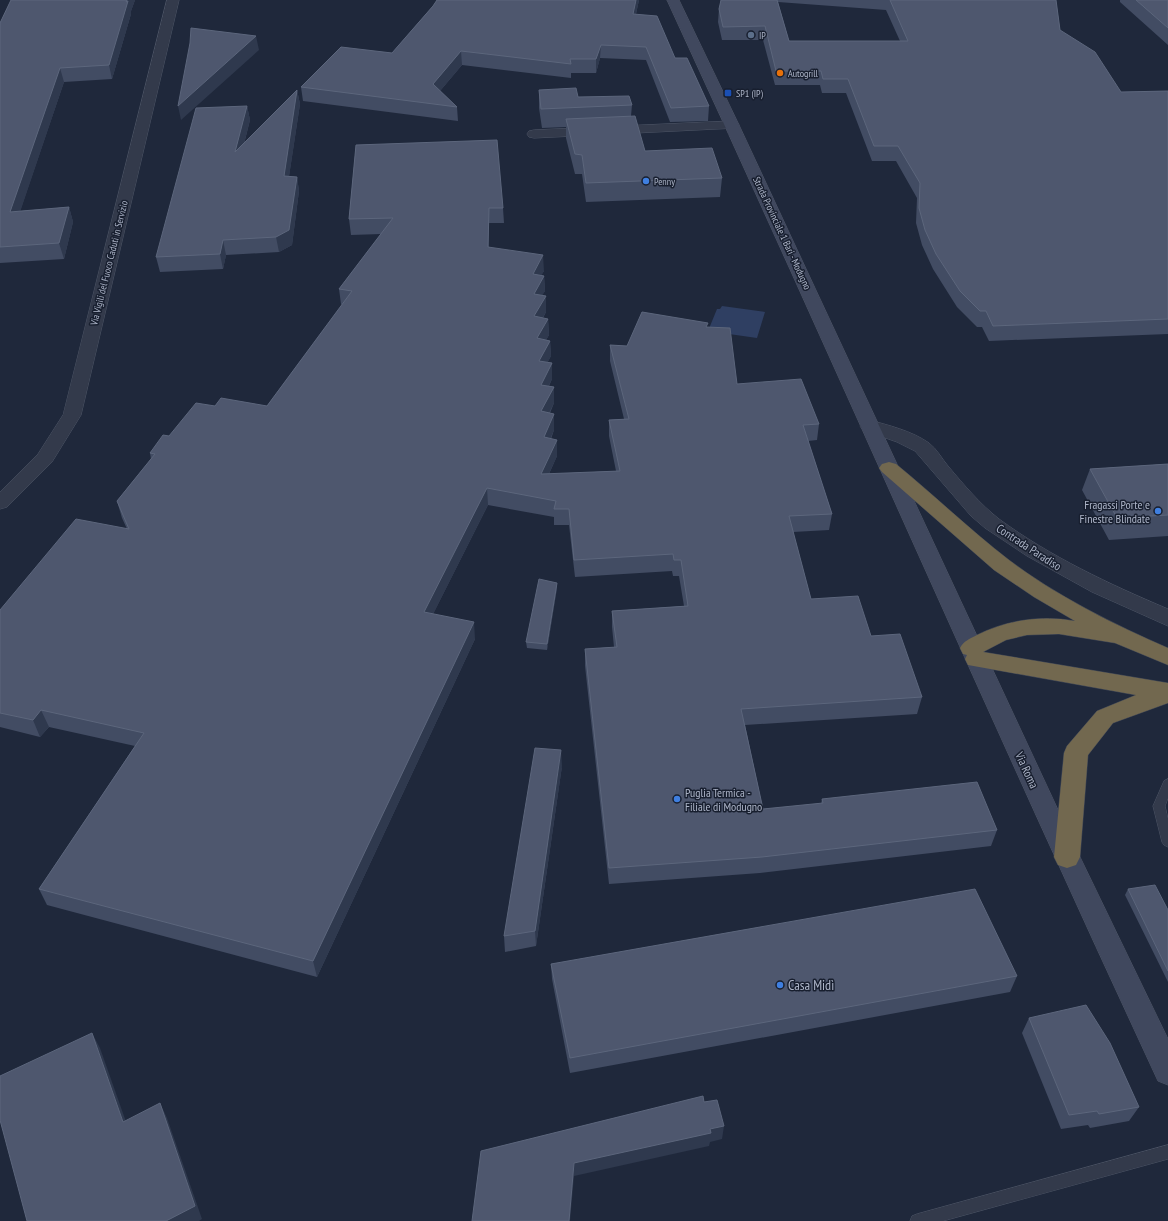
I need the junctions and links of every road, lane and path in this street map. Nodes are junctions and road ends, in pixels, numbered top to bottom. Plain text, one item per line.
1 (173, 0) edge
2 (673, 0) edge
3 (732, 126) junction
4 (534, 134) dead end
5 (869, 426) junction
6 (889, 468) junction
7 (0, 503) edge
8 (1168, 618) edge
9 (1119, 636) junction
10 (973, 653) junction
11 (1168, 657) edge
12 (1168, 693) edge
13 (1168, 784) edge
14 (1168, 842) edge
15 (1067, 857) junction
16 (1168, 1071) edge
17 (1168, 1152) edge
18 (917, 1221) edge

1 - 7 street, Via Vigili del Fuoco Caduti in Servizio
2 - 3 street, Strada Provinciale 1 Bari - Modugno
3 - 4 street
3 - 5 street, Strada Provinciale 1 Bari - Modugno
5 - 6 street, Strada Provinciale 1 Bari - Modugno
5 - 8 street, Contrada Paradiso
6 - 9 highway
6 - 10 street, Via Roma
9 - 10 highway
9 - 11 highway
10 - 12 highway
10 - 15 street, Via Roma
12 - 15 highway
13 - 14 lane
15 - 16 street, Via Roma
17 - 18 lane

